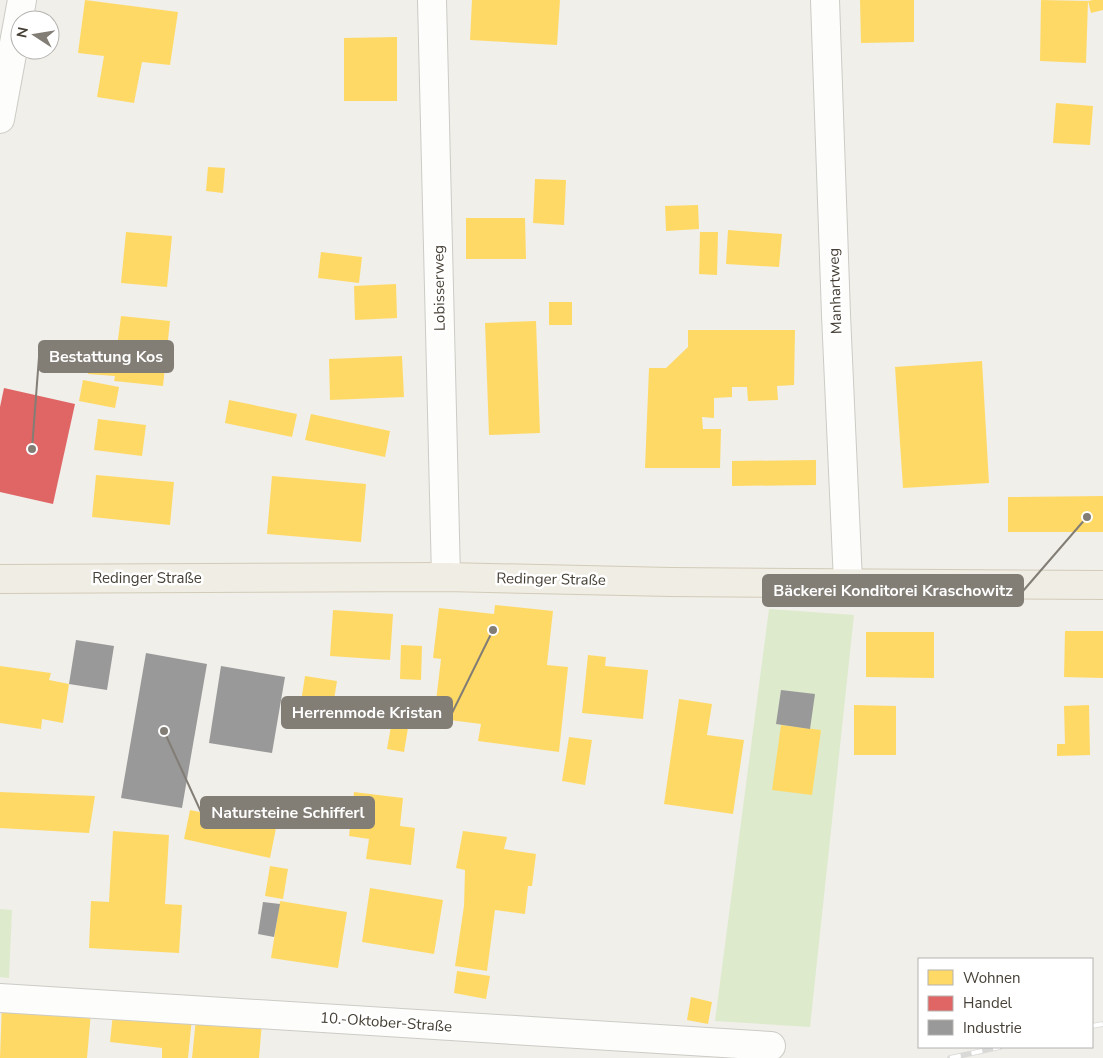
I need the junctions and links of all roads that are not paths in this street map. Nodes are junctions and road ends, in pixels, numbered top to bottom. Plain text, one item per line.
1 (22, 0) edge
2 (432, 0) edge
3 (825, 0) edge
4 (0, 119) edge
5 (446, 577) junction
6 (0, 579) edge
7 (848, 582) junction
8 (1103, 585) edge
9 (0, 998) edge
10 (771, 1046) dead end

1 - 4 street
2 - 5 street, Lobisserweg
3 - 7 street, Manhartweg
5 - 6 main road, Redinger Straße
5 - 7 main road, Redinger Straße
7 - 8 main road, Redinger Straße
9 - 10 street, 10.-Oktober-Straße

